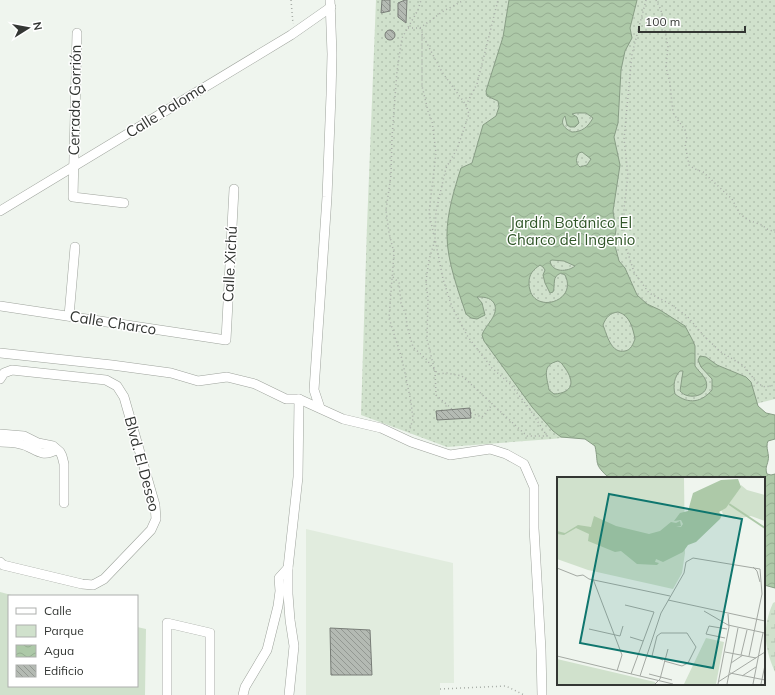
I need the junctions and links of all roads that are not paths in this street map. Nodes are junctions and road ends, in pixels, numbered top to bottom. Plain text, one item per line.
1 (330, 4) edge
2 (76, 33) dead end
3 (74, 168) junction
4 (234, 189) dead end
5 (124, 203) dead end
6 (0, 212) edge
7 (74, 247) dead end
8 (0, 306) edge
9 (69, 316) junction
10 (226, 340) joint
11 (0, 353) edge
12 (2, 376) edge
13 (300, 399) junction
14 (320, 408) junction
15 (0, 434) edge
16 (0, 442) edge
17 (56, 450) junction
18 (64, 503) dead end
19 (0, 562) edge
20 (288, 568) junction
21 (167, 695) edge
22 (210, 695) edge
23 (243, 695) edge
24 (289, 695) edge
25 (542, 695) edge

1 - 3 street, Calle Paloma
1 - 14 street
2 - 3 street, Cerrada Gorrión
3 - 5 street, Cerrada Gorrión
3 - 6 street, Calle Paloma
4 - 10 street, Calle Xichú
7 - 9 street
8 - 9 street, Calle Charco
9 - 10 street, Calle Charco
11 - 13 street
12 - 19 street, Blvd. El Deseo
13 - 14 street
13 - 20 street
14 - 25 street
15 - 17 street
16 - 17 street
17 - 18 street
20 - 23 street
20 - 24 street
21 - 22 street

